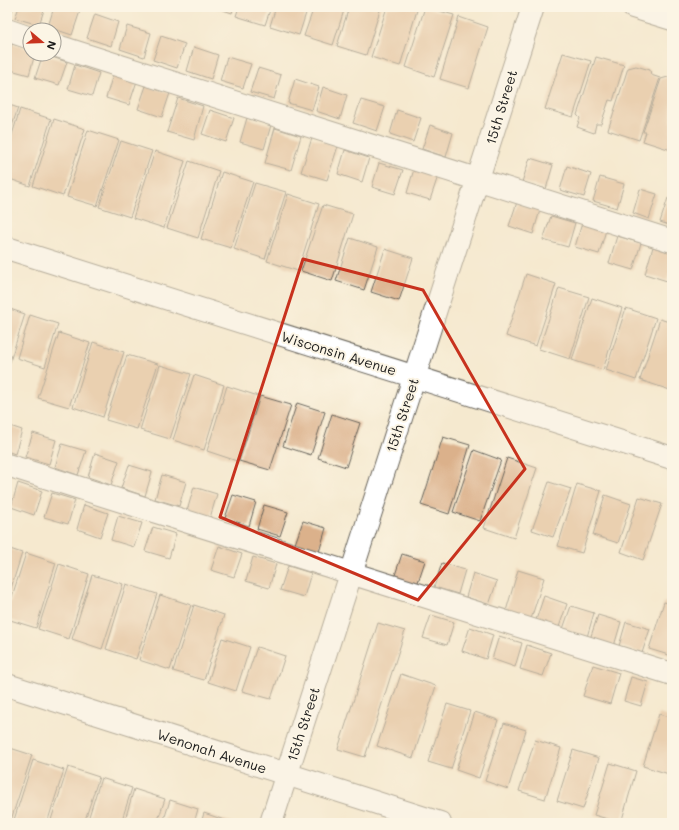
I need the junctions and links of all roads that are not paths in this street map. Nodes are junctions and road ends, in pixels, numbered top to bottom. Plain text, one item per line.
1 (533, 7) edge
2 (633, 7) edge
3 (672, 19) edge
4 (7, 30) edge
5 (22, 35) edge
6 (62, 48) edge
7 (478, 180) junction
8 (672, 241) edge
9 (7, 248) edge
10 (415, 377) junction
11 (672, 458) edge
12 (7, 465) edge
13 (352, 572) junction
14 (672, 674) edge
15 (7, 685) edge
16 (287, 774) junction
17 (271, 823) edge
18 (440, 823) edge

1 - 7 street, 15th Street
2 - 3 street
4 - 5 street
6 - 7 street
7 - 8 street
7 - 10 street, 15th Street
9 - 10 street, Wisconsin Avenue
10 - 11 street, Wisconsin Avenue
10 - 13 street, 15th Street
12 - 13 street
13 - 14 street
13 - 16 street, 15th Street
15 - 16 street, Wenonah Avenue
16 - 17 street, 15th Street
16 - 18 street, Wenonah Avenue

